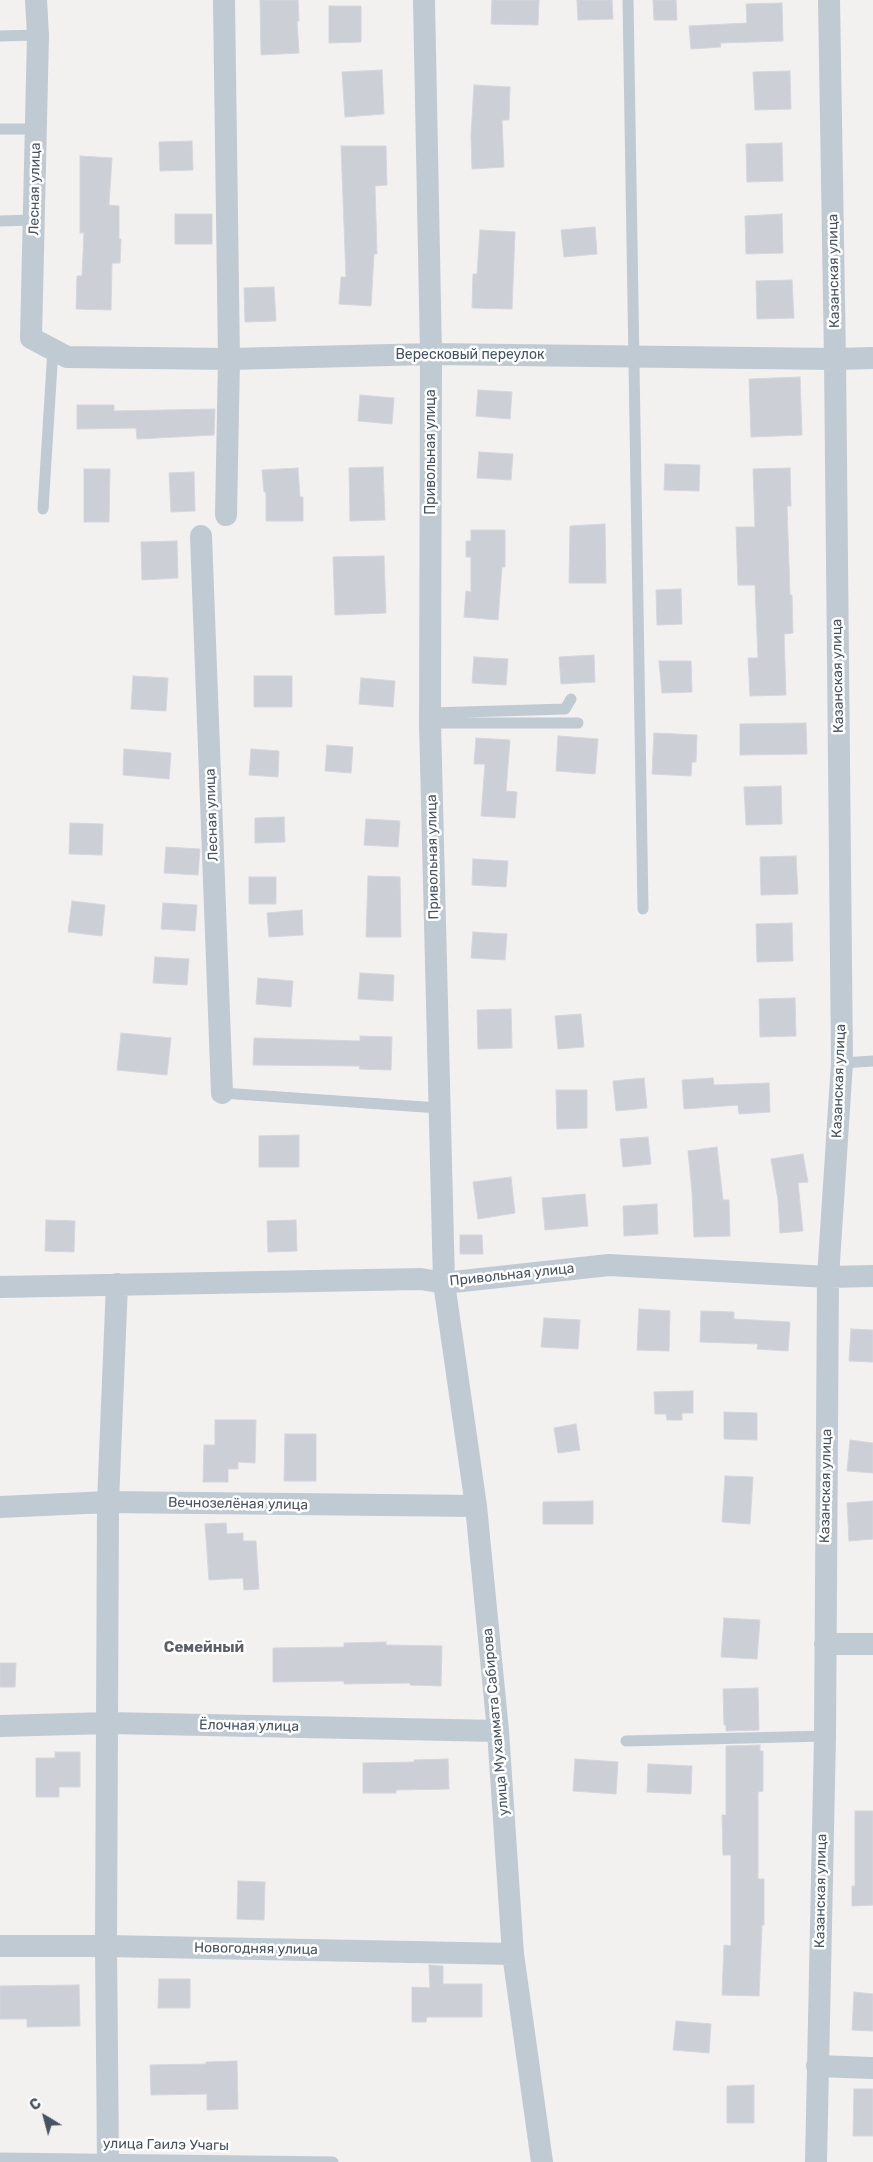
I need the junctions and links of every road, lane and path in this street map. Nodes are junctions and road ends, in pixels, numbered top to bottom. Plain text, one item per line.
1 (36, 0) edge
2 (224, 0) edge
3 (424, 0) edge
4 (628, 0) edge
5 (828, 0) edge
6 (38, 34) junction
7 (0, 36) edge
8 (0, 130) edge
9 (36, 130) junction
10 (34, 220) junction
11 (0, 221) edge
12 (60, 353) junction
13 (431, 354) junction
14 (635, 357) junction
15 (873, 358) edge
16 (229, 359) junction
17 (835, 359) junction
18 (42, 508) dead end
19 (226, 515) dead end
20 (202, 536) dead end
21 (571, 699) dead end
22 (430, 718) junction
23 (578, 723) dead end
24 (643, 909) dead end
25 (873, 1061) edge
26 (842, 1062) junction
27 (222, 1093) joint
28 (439, 1108) junction
29 (873, 1276) edge
30 (828, 1277) junction
31 (444, 1283) junction
32 (117, 1284) junction
33 (0, 1287) edge
34 (108, 1502) junction
35 (476, 1506) junction
36 (0, 1507) edge
37 (825, 1644) junction
38 (873, 1644) edge
39 (108, 1723) junction
40 (0, 1726) edge
41 (498, 1731) junction
42 (825, 1736) junction
43 (626, 1741) dead end
44 (0, 1946) edge
45 (106, 1946) junction
46 (512, 1954) junction
47 (817, 2066) junction
48 (873, 2068) edge
49 (0, 2158) edge
50 (108, 2161) edge
51 (332, 2162) edge
52 (542, 2162) edge
53 (816, 2162) edge

1 - 6 street, Лесная улица
2 - 16 street
3 - 13 street, Привольная улица
4 - 14 lane
5 - 17 street, Казанская улица
6 - 7 lane
6 - 9 street, Лесная улица
8 - 9 lane
9 - 10 street, Лесная улица
10 - 11 lane
10 - 12 street, Лесная улица
12 - 16 street, Вересковый переулок
12 - 18 lane
13 - 14 street, Вересковый переулок
13 - 16 street, Вересковый переулок
13 - 22 street, Привольная улица
14 - 17 street, Вересковый переулок
14 - 24 lane
15 - 17 street, Вересковый переулок
16 - 19 street
17 - 26 street, Казанская улица
20 - 27 street, Лесная улица
21 - 22 lane
22 - 23 lane
22 - 28 street, Привольная улица
25 - 26 lane
26 - 30 street, Казанская улица
27 - 28 lane
28 - 31 street, Привольная улица
29 - 30 street, Привольная улица
30 - 31 street, Привольная улица
30 - 37 street, Казанская улица
31 - 32 street
31 - 35 street, улица Мухаммата Сабирова
32 - 33 street
32 - 34 street
34 - 35 street, Вечнозелёная улица
34 - 36 street, Вечнозелёная улица
34 - 39 street
35 - 41 street, улица Мухаммата Сабирова
37 - 38 street
37 - 42 street, Казанская улица
39 - 40 street, Ёлочная улица
39 - 41 street, Ёлочная улица
39 - 45 street
41 - 46 street, улица Мухаммата Сабирова
42 - 43 lane
42 - 47 street, Казанская улица
44 - 45 street, Новогодняя улица
45 - 46 street, Новогодняя улица
45 - 50 street
46 - 52 street, улица Мухаммата Сабирова
47 - 48 street
47 - 53 street, Казанская улица
49 - 50 lane, улица Гаилэ Учагы
50 - 51 lane, улица Гаилэ Учагы

